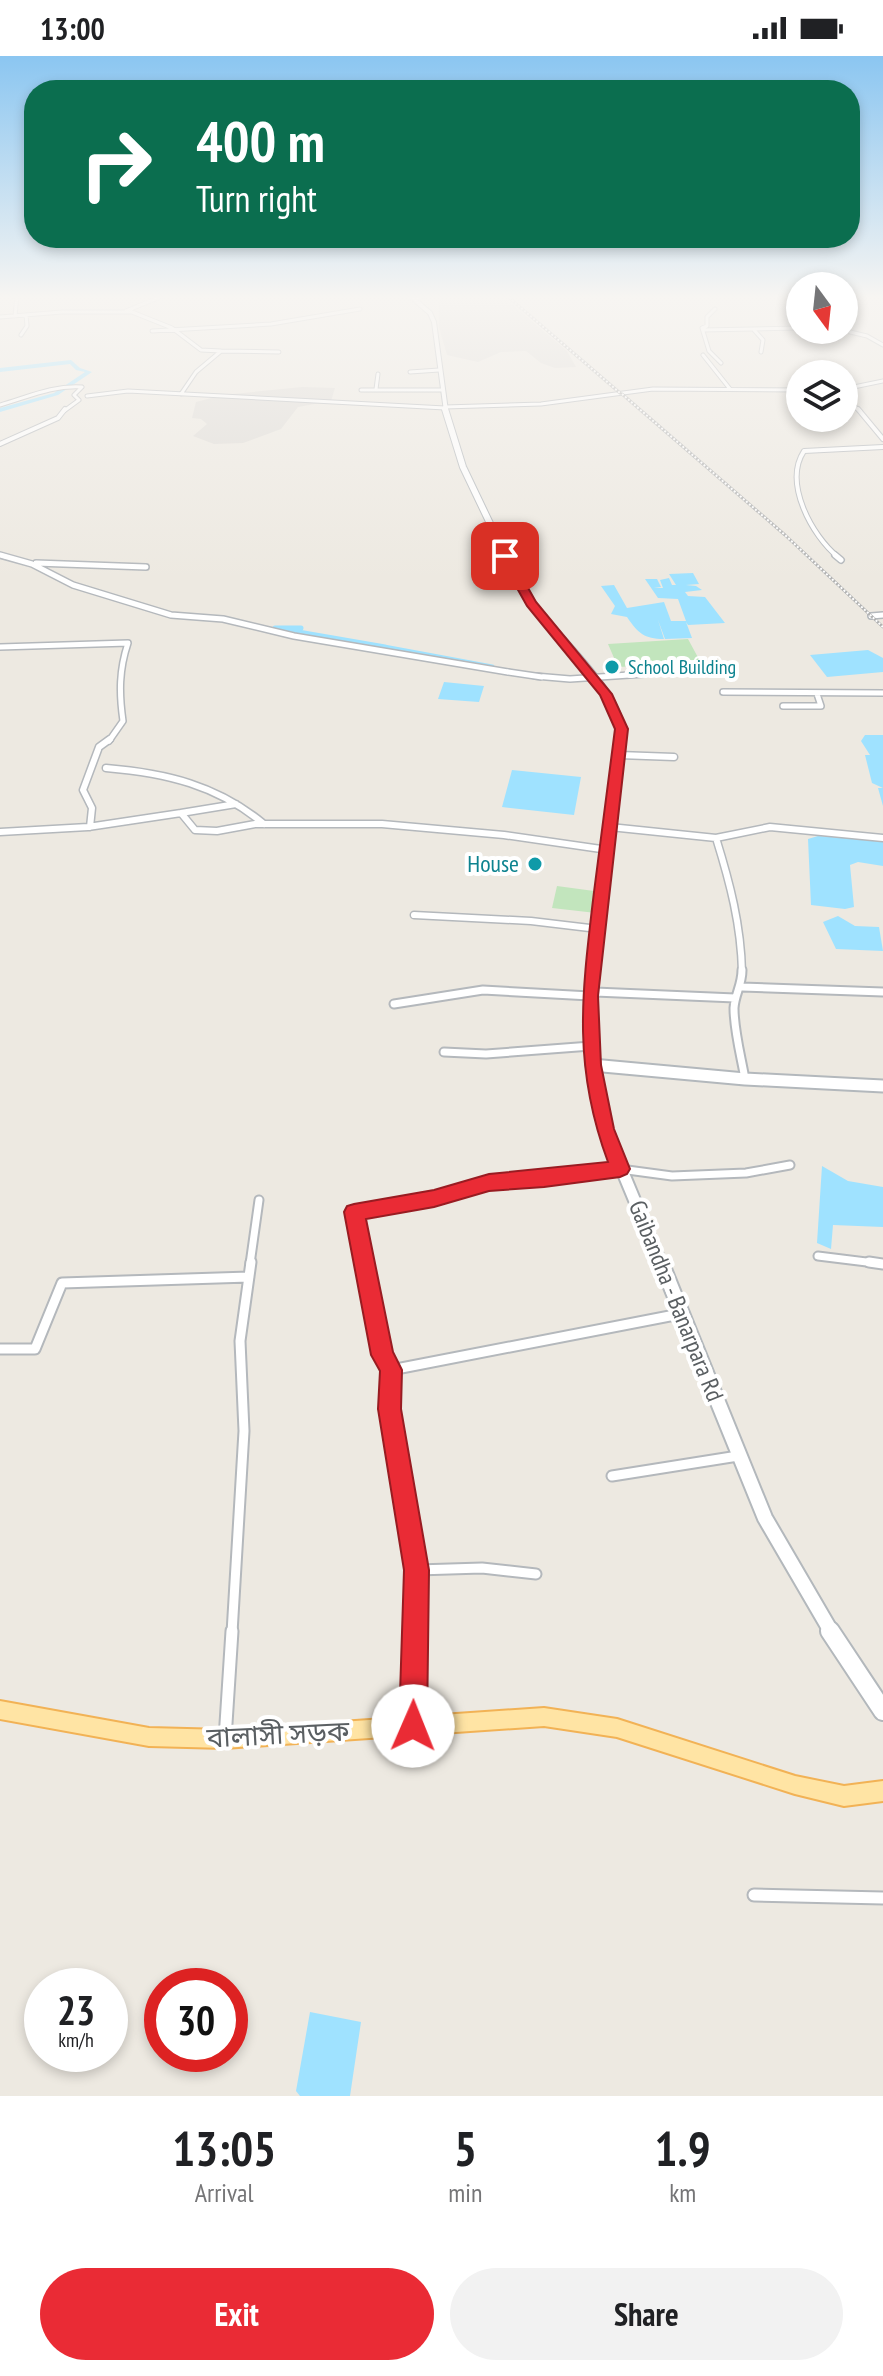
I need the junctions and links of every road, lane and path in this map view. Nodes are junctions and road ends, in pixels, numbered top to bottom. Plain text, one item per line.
1 (44, 390) edge
2 (79, 390) edge
3 (184, 390) edge
4 (441, 390) edge
5 (644, 390) edge
6 (181, 394) junction
7 (87, 396) dead end
8 (0, 405) edge
9 (445, 407) junction
10 (858, 409) edge
11 (883, 439) edge
12 (0, 444) edge
13 (883, 447) edge
14 (0, 555) edge
15 (841, 560) dead end
16 (32, 564) junction
17 (146, 567) dead end
18 (883, 615) edge
19 (871, 616) dead end
20 (0, 647) edge
21 (719, 669) dead end
22 (525, 675) dead end
23 (592, 677) junction
24 (723, 692) dead end
25 (883, 693) edge
26 (817, 694) junction
27 (783, 706) dead end
28 (619, 755) junction
29 (674, 757) dead end
30 (106, 768) dead end
31 (236, 804) junction
32 (181, 813) junction
33 (264, 824) junction
34 (90, 827) junction
35 (610, 827) junction
36 (0, 832) edge
37 (716, 838) junction
38 (883, 838) edge
39 (608, 850) junction
40 (414, 915) dead end
41 (598, 929) junction
42 (742, 987) junction
43 (883, 992) edge
44 (590, 996) junction
45 (735, 998) junction
46 (394, 1004) dead end
47 (591, 1046) junction
48 (444, 1052) dead end
49 (592, 1065) junction
50 (745, 1079) junction
51 (883, 1086) edge
52 (790, 1165) dead end
53 (620, 1169) junction
54 (259, 1200) dead end
55 (818, 1256) dead end
56 (883, 1264) edge
57 (249, 1277) junction
58 (680, 1314) junction
59 (0, 1349) edge
60 (391, 1370) junction
61 (740, 1457) junction
62 (612, 1476) dead end
63 (417, 1570) junction
64 (536, 1574) dead end
65 (0, 1710) edge
66 (883, 1711) edge
67 (413, 1726) junction
68 (225, 1739) junction
69 (882, 1796) edge
70 (754, 1895) dead end
71 (883, 1898) edge

1 - 8 street
2 - 12 street
3 - 6 street
4 - 9 main road, Gaibandha - Banarpara Rd
5 - 9 street
6 - 7 street
6 - 9 street
9 - 23 main road, Gaibandha - Banarpara Rd
10 - 11 street
13 - 15 street
14 - 16 street
16 - 17 street
16 - 23 street, bridge
18 - 19 street
20 - 34 street
21 - 23 street
22 - 23 street
23 - 28 main road, Gaibandha - Banarpara Rd
24 - 26 street
25 - 26 street
26 - 27 street
28 - 29 street
28 - 35 main road, Gaibandha - Banarpara Rd
30 - 31 street
31 - 32 street
31 - 33 street
32 - 33 street
32 - 34 street
33 - 39 street
34 - 36 street
35 - 37 street
35 - 39 main road, Gaibandha - Banarpara Rd
37 - 38 street
37 - 42 street
39 - 41 main road, Gaibandha - Banarpara Rd
40 - 41 street
41 - 44 main road, Gaibandha - Banarpara Rd
42 - 43 street
42 - 45 street
44 - 45 street
44 - 46 street
44 - 47 main road, Gaibandha - Banarpara Rd
45 - 50 street
47 - 48 street
47 - 49 main road, Gaibandha - Banarpara Rd
49 - 50 main road
49 - 53 main road, Gaibandha - Banarpara Rd
50 - 51 main road
52 - 53 street
53 - 58 main road, Gaibandha - Banarpara Rd
53 - 60 street
54 - 57 street
55 - 56 street
57 - 59 street
57 - 68 street
58 - 60 street
58 - 61 main road, Gaibandha - Banarpara Rd
60 - 63 street
61 - 62 street
61 - 66 main road, Gaibandha - Banarpara Rd
63 - 64 street
63 - 67 street
65 - 68 main road, বালাসী সড়ক
67 - 68 main road, বালাসী সড়ক
67 - 69 main road, বালাসী সড়ক
70 - 71 street

